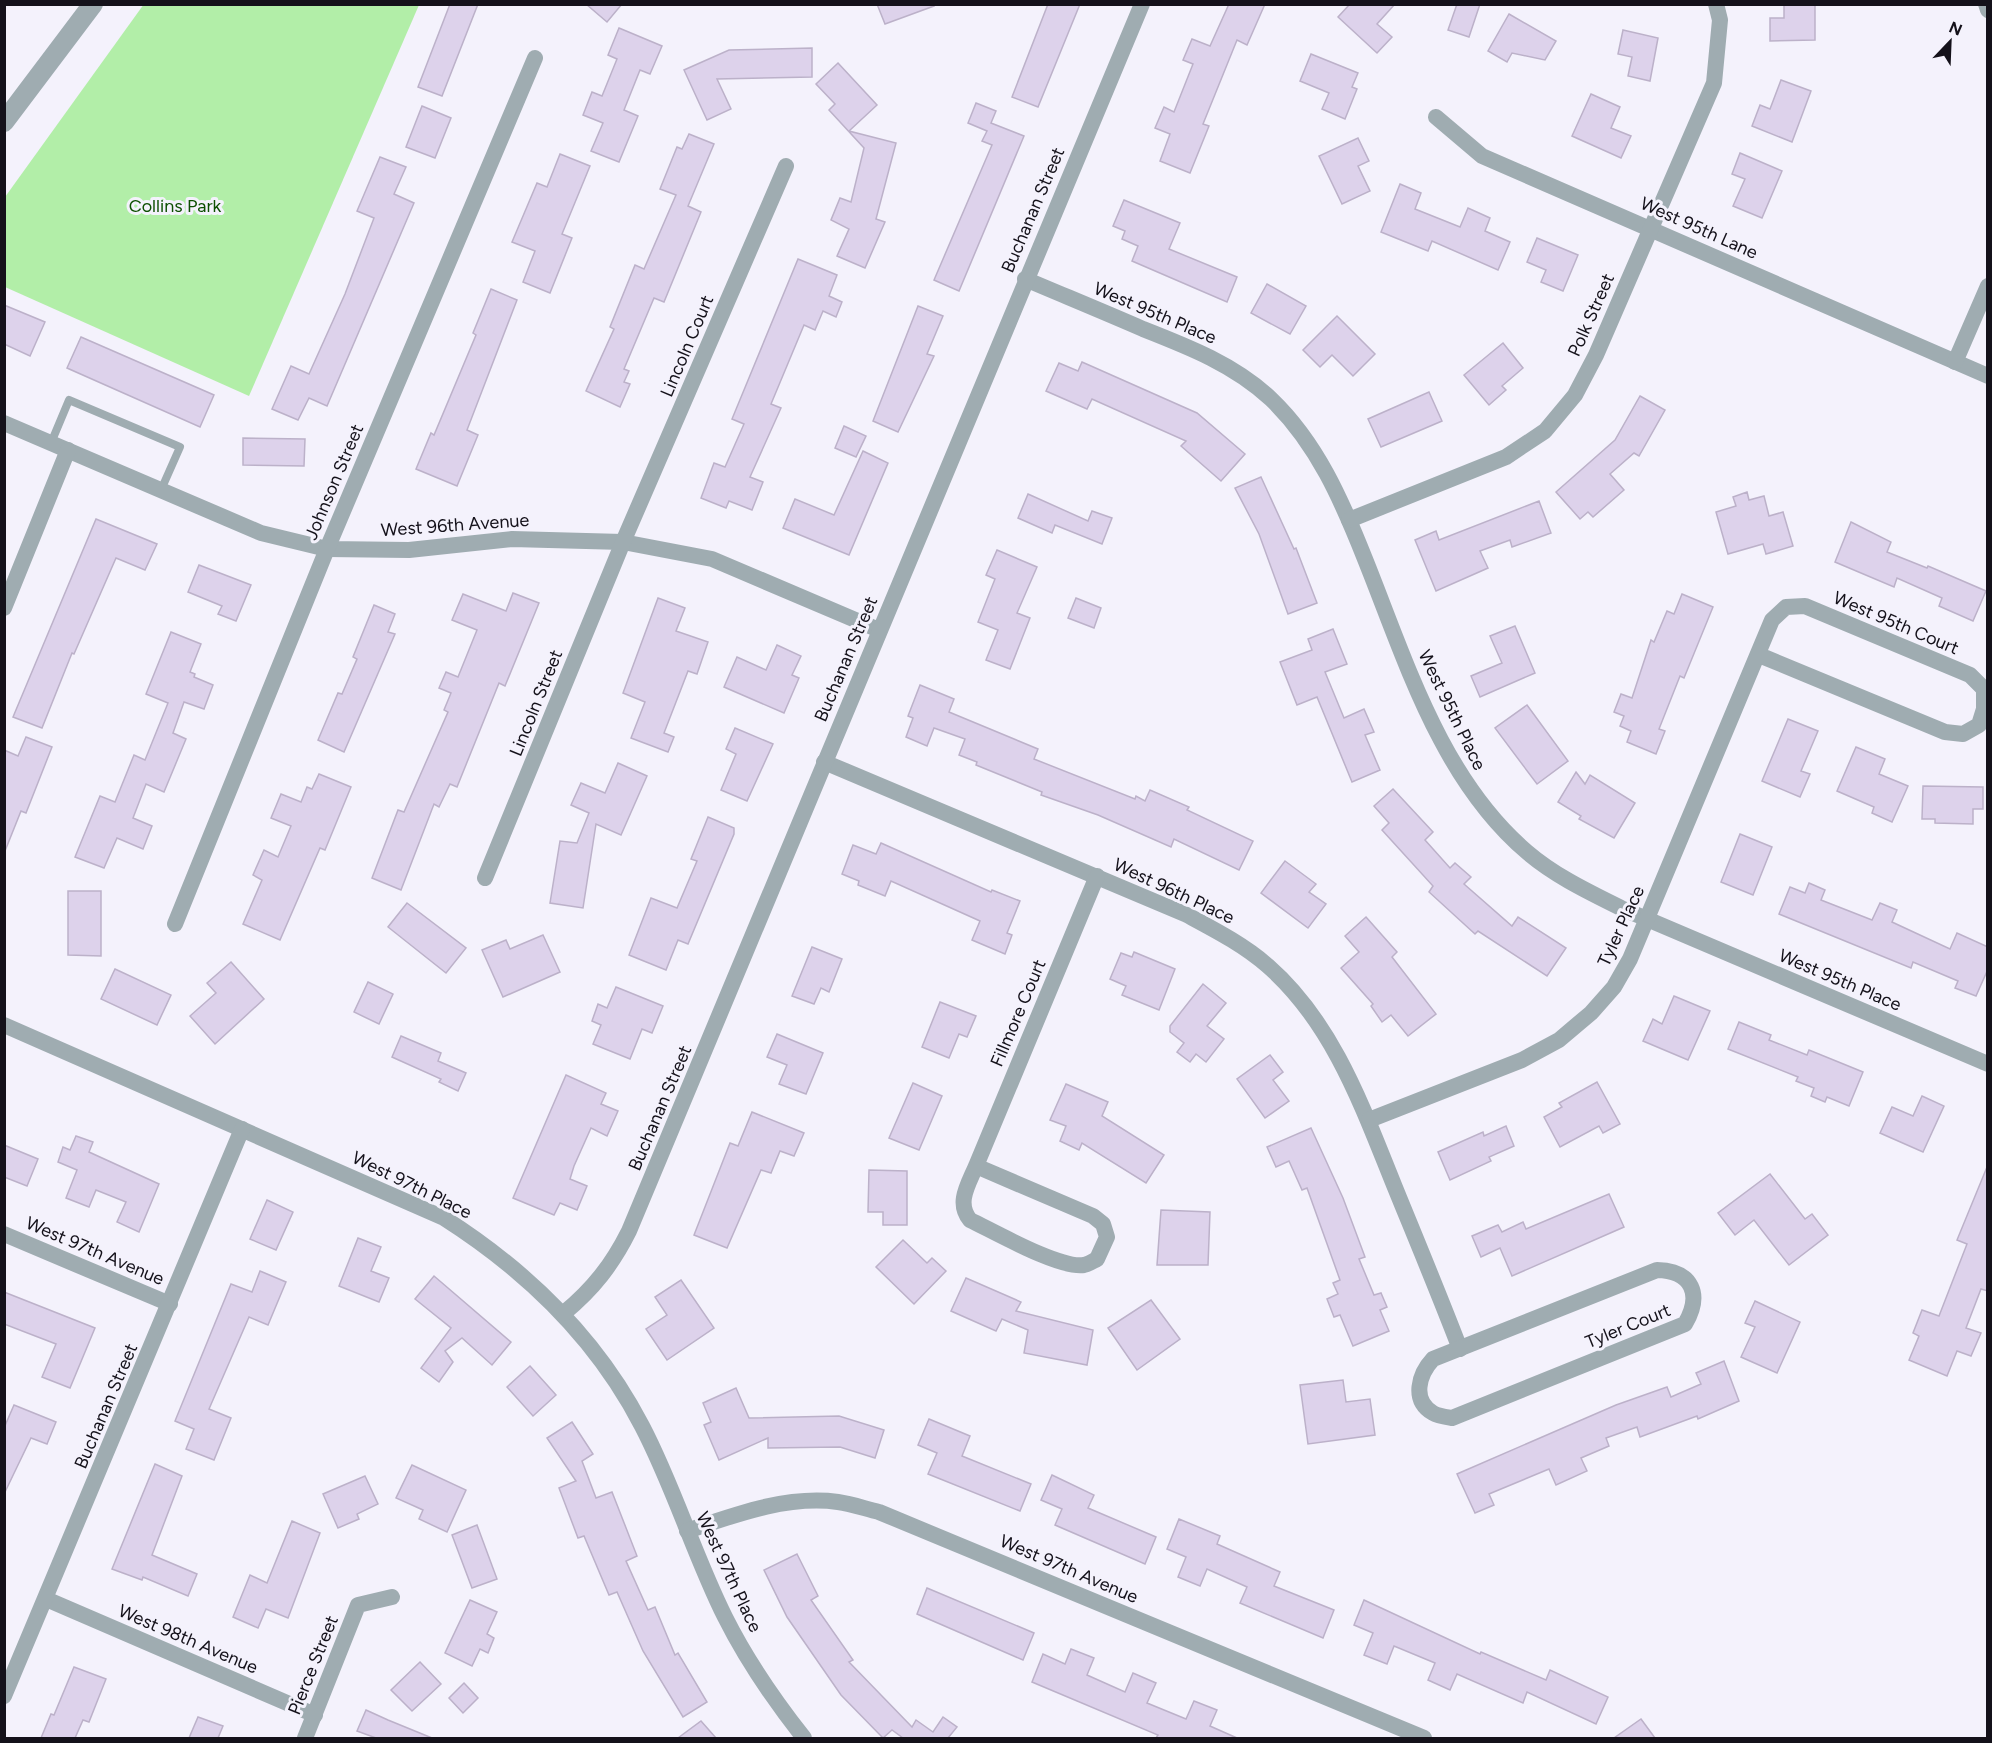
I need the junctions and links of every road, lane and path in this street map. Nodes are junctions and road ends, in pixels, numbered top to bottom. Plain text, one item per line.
1 (93, 4) edge
2 (1142, 4) edge
3 (1716, 4) edge
4 (1986, 4) edge
5 (1988, 10) edge
6 (535, 58) dead end
7 (1436, 117) dead end
8 (4, 122) edge
9 (786, 166) dead end
10 (1650, 228) junction
11 (1025, 279) junction
12 (1987, 290) edge
13 (1955, 362) junction
14 (1988, 376) edge
15 (4, 423) edge
16 (51, 443) junction
17 (68, 450) junction
18 (161, 490) junction
19 (1349, 520) junction
20 (623, 542) junction
21 (327, 549) junction
22 (9, 582) edge
23 (4, 608) edge
24 (879, 630) junction
25 (1759, 655) junction
26 (825, 762) junction
27 (1097, 876) junction
28 (485, 878) dead end
29 (1646, 919) junction
30 (175, 924) dead end
31 (4, 1025) edge
32 (1988, 1064) edge
33 (1369, 1120) junction
34 (242, 1129) junction
35 (976, 1166) junction
36 (4, 1234) edge
37 (170, 1304) junction
38 (564, 1313) junction
39 (1461, 1349) junction
40 (687, 1531) junction
41 (392, 1596) dead end
42 (46, 1599) junction
43 (4, 1696) edge
44 (315, 1714) junction
45 (305, 1738) edge
46 (804, 1738) edge
47 (1424, 1738) edge

1 - 8 street
2 - 11 street, Buchanan Street
3 - 10 street, Polk Street
4 - 5 street
6 - 21 street, Johnson Street
7 - 10 street, West 95th Lane
9 - 20 street, Lincoln Court
10 - 13 street, West 95th Lane
10 - 19 street, Polk Street
11 - 19 street, West 95th Place
11 - 24 street, Buchanan Street
12 - 13 street
13 - 14 street, West 95th Lane
15 - 16 street, West 96th Avenue
16 - 17 street, West 96th Avenue
16 - 18 lane
17 - 18 street, West 96th Avenue
17 - 22 street
18 - 21 street, West 96th Avenue
19 - 29 street, West 95th Place
20 - 21 street, West 96th Avenue
20 - 24 street, West 96th Avenue
20 - 28 street, Lincoln Street
21 - 30 street, Johnson Street
22 - 23 street
24 - 26 street, Buchanan Street
25 - 25 street, West 95th Court
25 - 29 street, Tyler Place
26 - 27 street, West 96th Place
26 - 38 street, Buchanan Street
27 - 33 street, West 96th Place
27 - 35 street, Fillmore Court
29 - 32 street, West 95th Place
29 - 33 street, Tyler Place
31 - 34 street, West 97th Place
33 - 39 street, West 96th Place
34 - 37 street, Buchanan Street
34 - 38 street, West 97th Place
35 - 35 street, Fillmore Court
36 - 37 street, West 97th Avenue
37 - 42 street, Buchanan Street
38 - 40 street, West 97th Place
39 - 39 street, Tyler Court
40 - 46 street, West 97th Place
40 - 47 street, West 97th Avenue
41 - 44 street, Pierce Street
42 - 43 street, Buchanan Street
42 - 44 street, West 98th Avenue
44 - 45 street, Pierce Street

